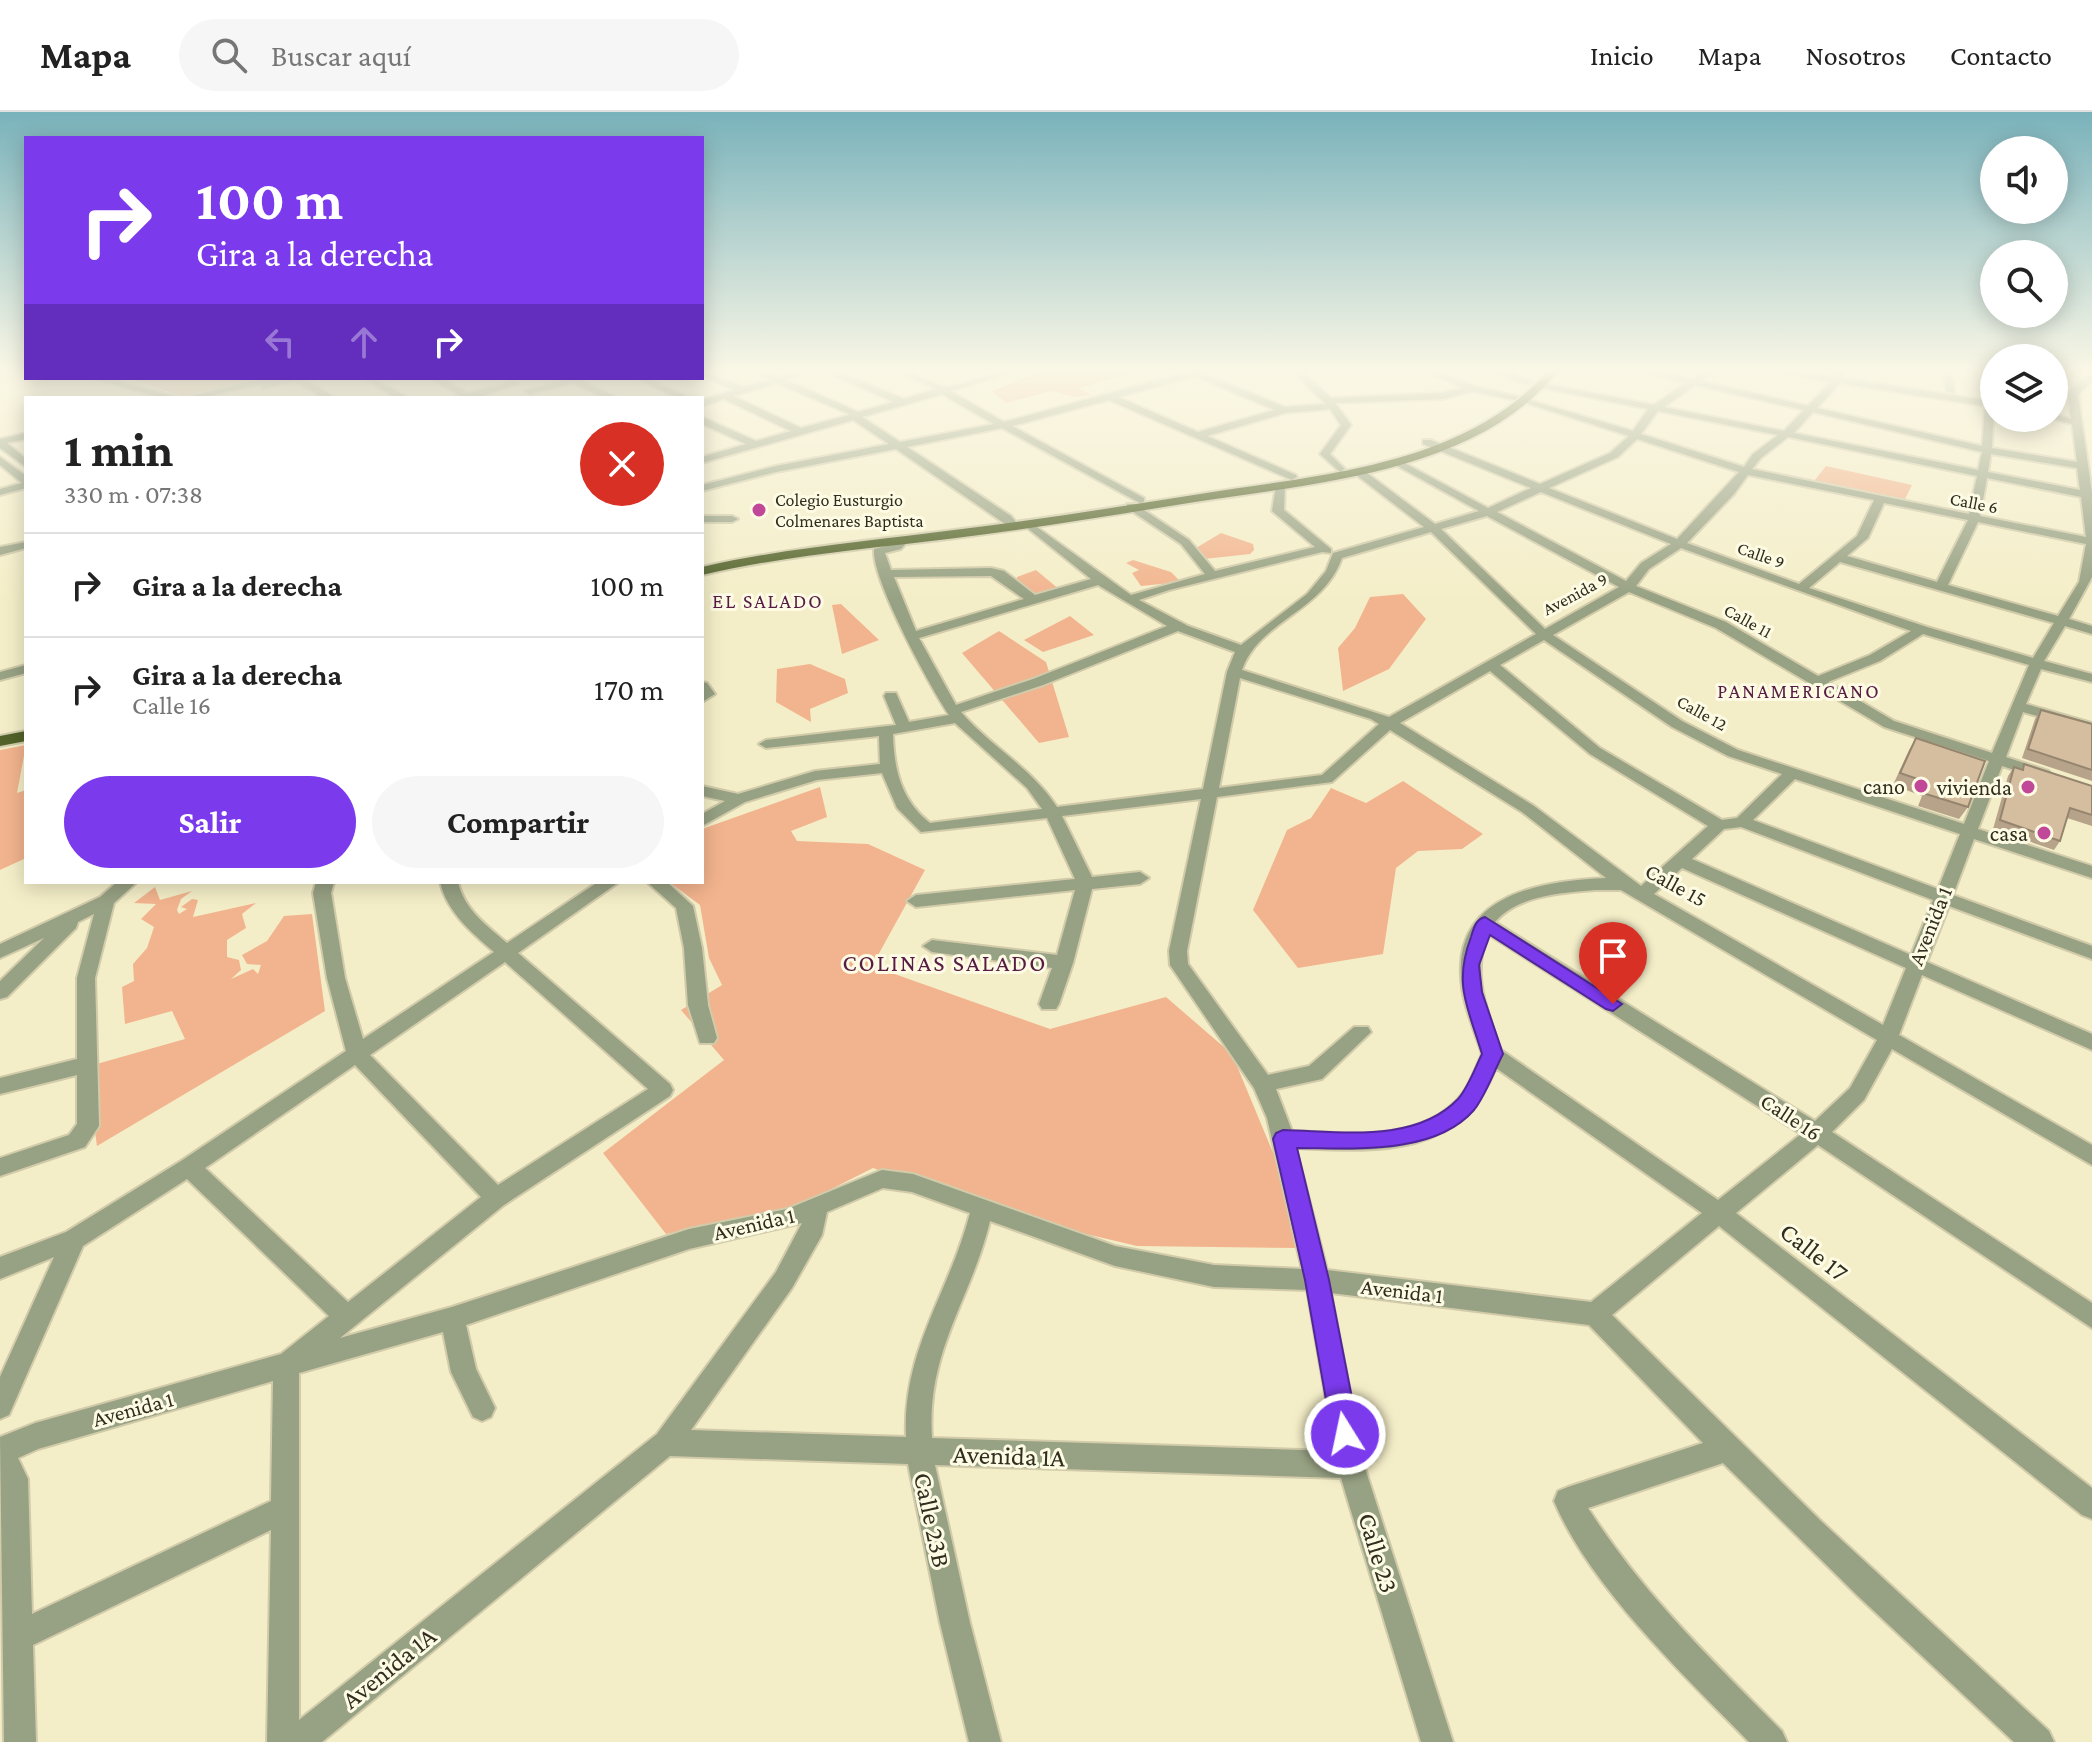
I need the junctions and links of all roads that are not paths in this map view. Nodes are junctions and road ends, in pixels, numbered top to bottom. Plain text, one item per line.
1 (5, 447) edge
2 (748, 447) edge
3 (887, 447) edge
4 (901, 447) edge
5 (1042, 447) edge
6 (1222, 447) edge
7 (1330, 447) edge
8 (1421, 447) edge
9 (1426, 447) edge
10 (1440, 447) edge
11 (1623, 447) edge
12 (1667, 447) edge
13 (1769, 447) edge
14 (1862, 447) edge
15 (1974, 447) edge
16 (1987, 450) junction
17 (704, 459) edge
18 (0, 460) edge
19 (24, 462) edge
20 (1395, 462) junction
21 (2085, 464) edge
22 (1340, 469) junction
23 (1746, 471) junction
24 (1359, 472) junction
25 (1982, 472) junction
26 (24, 481) edge
27 (1287, 481) junction
28 (24, 484) edge
29 (704, 487) edge
30 (1546, 488) junction
31 (0, 492) edge
32 (2090, 495) edge
33 (1879, 501) junction
34 (1135, 503) junction
35 (1488, 512) junction
36 (704, 519) edge
37 (732, 519) dead end
38 (1974, 519) junction
39 (1011, 523) junction
40 (1030, 525) junction
41 (1433, 528) junction
42 (0, 532) edge
43 (903, 540) junction
44 (2092, 542) edge
45 (1679, 544) junction
46 (21, 546) edge
47 (1321, 549) junction
48 (0, 551) edge
49 (1337, 556) junction
50 (1839, 558) junction
51 (704, 564) edge
52 (704, 571) edge
53 (886, 574) junction
54 (1212, 575) junction
55 (1097, 581) junction
56 (2089, 583) edge
57 (1628, 587) junction
58 (1801, 588) junction
59 (1940, 588) junction
60 (1033, 600) junction
61 (1129, 600) junction
62 (2061, 623) junction
63 (1176, 627) junction
64 (1921, 630) junction
65 (2092, 630) edge
66 (1542, 633) junction
67 (912, 636) junction
68 (1243, 650) junction
69 (24, 660) edge
70 (2036, 664) junction
71 (0, 665) edge
72 (1491, 665) junction
73 (24, 670) edge
74 (1234, 672) junction
75 (0, 676) edge
76 (2092, 678) edge
77 (1817, 682) junction
78 (891, 696) dead end
79 (2018, 706) junction
80 (955, 714) junction
81 (1389, 723) junction
82 (904, 727) junction
83 (2092, 728) edge
84 (24, 729) edge
85 (886, 731) junction
86 (0, 734) edge
87 (24, 736) edge
88 (0, 741) edge
89 (766, 744) dead end
90 (1999, 760) junction
91 (885, 768) junction
92 (1792, 773) junction
93 (2052, 777) edge
94 (704, 791) edge
95 (1209, 793) junction
96 (739, 799) junction
97 (1053, 814) junction
98 (704, 820) edge
99 (1742, 822) junction
100 (1719, 825) junction
101 (1967, 830) junction
102 (1679, 860) junction
103 (2092, 872) edge
104 (1140, 878) dead end
105 (1084, 881) junction
106 (126, 884) edge
107 (324, 884) edge
108 (449, 884) edge
109 (607, 884) edge
110 (658, 884) edge
111 (1624, 884) junction
112 (1644, 893) junction
113 (1943, 896) junction
114 (106, 901) junction
115 (916, 901) dead end
116 (81, 914) junction
117 (1485, 924) junction
118 (932, 946) dead end
119 (0, 952) edge
120 (508, 952) junction
121 (2092, 953) edge
122 (1064, 963) junction
123 (1914, 964) junction
124 (0, 992) edge
125 (1049, 1004) dead end
126 (1361, 1032) dead end
127 (1889, 1036) junction
128 (707, 1038) dead end
129 (2092, 1042) edge
130 (1492, 1054) junction
131 (357, 1055) junction
132 (86, 1065) junction
133 (1263, 1084) junction
134 (0, 1086) edge
135 (1817, 1133) junction
136 (1283, 1139) junction
137 (2092, 1156) edge
138 (0, 1167) edge
139 (189, 1167) junction
140 (496, 1198) junction
141 (817, 1208) junction
142 (982, 1209) junction
143 (1719, 1213) junction
144 (74, 1239) junction
145 (0, 1268) edge
146 (1317, 1280) junction
147 (1595, 1314) junction
148 (2092, 1317) edge
149 (348, 1318) junction
150 (452, 1318) junction
151 (286, 1366) junction
152 (2, 1398) edge
153 (482, 1408) dead end
154 (666, 1443) junction
155 (1726, 1449) junction
156 (0, 1451) edge
157 (918, 1453) junction
158 (1351, 1465) junction
159 (2092, 1505) edge
160 (283, 1510) junction
161 (16, 1637) junction
162 (20, 1742) edge
163 (283, 1742) edge
164 (297, 1742) edge
165 (985, 1742) edge
166 (1437, 1742) edge
167 (1771, 1742) edge
168 (2038, 1742) edge

1 - 19 street
2 - 17 street
3 - 29 street
4 - 39 street
5 - 34 street
6 - 27 street
7 - 22 street
8 - 22 main road
9 - 20 main road
10 - 30 street, Calle 9
11 - 30 street
12 - 23 street, Calle 6
13 - 23 street, Avenida 9
14 - 25 street
15 - 16 street
16 - 21 street
16 - 25 street
18 - 26 street
20 - 24 main road
20 - 35 street, Calle 11
21 - 32 street, Avenida 1
22 - 27 main road
23 - 33 street, Calle 6
23 - 45 street, Avenida 9
24 - 27 main road
24 - 41 street, Calle 12
25 - 32 street
25 - 38 street
27 - 34 main road
27 - 47 street
28 - 31 street
30 - 35 street
30 - 45 street, Calle 9
32 - 44 street, Avenida 1
33 - 38 street, Calle 6
33 - 50 street
34 - 39 main road
34 - 40 main road
34 - 54 street
35 - 41 street
35 - 57 street, Calle 11
36 - 37 street
38 - 44 street, Calle 6
38 - 59 street
39 - 40 main road
39 - 43 main road
39 - 51 main road
40 - 55 street
41 - 49 street
41 - 66 street, Calle 12
42 - 46 street
43 - 52 main road
43 - 53 street
44 - 56 street, Avenida 1
45 - 57 street, Avenida 9
45 - 58 street, Calle 9
46 - 48 street
47 - 49 street
47 - 54 street
49 - 68 street
50 - 58 street
50 - 59 street
53 - 60 street
53 - 67 street
54 - 61 street
55 - 60 street
55 - 61 street
56 - 62 street, Avenida 1
57 - 66 street, Avenida 9
57 - 77 street, Calle 11
58 - 64 street, Calle 9
59 - 62 street
60 - 67 street
61 - 63 street
62 - 65 street
62 - 70 street, Avenida 1
63 - 68 street
63 - 80 street
64 - 70 street, Calle 9
64 - 77 street
66 - 72 street, Avenida 9
66 - 92 street, Calle 12
67 - 80 street
68 - 74 street
69 - 71 street
70 - 76 street, Calle 9
70 - 79 street, Avenida 1
72 - 81 street, Avenida 9
72 - 100 street
73 - 75 street
74 - 81 street, Calle 15
74 - 95 street
77 - 90 street, Calle 11
78 - 82 street
79 - 83 street
79 - 90 street, Avenida 1
80 - 82 street
80 - 97 street
81 - 95 street, Avenida 9
81 - 111 street, Calle 15
82 - 85 street
84 - 86 main road
85 - 89 street
85 - 91 street
87 - 88 main road
90 - 93 street, Calle 11
90 - 101 street, Avenida 1
91 - 96 street
91 - 97 street
92 - 99 street
92 - 101 street, Calle 12
94 - 96 street
95 - 97 street
95 - 133 street, Calle 23
96 - 98 street
97 - 105 street
99 - 100 street
99 - 113 street
100 - 102 street
101 - 103 street, Calle 12
101 - 113 street, Avenida 1
102 - 112 street
102 - 123 street
104 - 105 street
105 - 115 street
105 - 122 street
106 - 114 street
107 - 131 street
108 - 120 street
109 - 120 street
110 - 128 street
111 - 112 street, Calle 15
111 - 117 street
112 - 127 street, Calle 15
113 - 121 street
113 - 123 street, Avenida 1
114 - 116 street
114 - 132 street
116 - 119 street
116 - 124 street
117 - 130 street
117 - 135 street, Calle 16
118 - 122 street
120 - 131 street
120 - 140 street
122 - 125 street
123 - 127 street, Avenida 1
123 - 129 street
126 - 133 street
127 - 135 street, Avenida 1
127 - 137 street, Calle 15
130 - 136 street
130 - 143 street, Calle 17
131 - 139 street
131 - 140 street
132 - 134 street
132 - 138 street
133 - 136 street, Calle 23
135 - 143 street, Avenida 1
135 - 148 street, Calle 16
136 - 146 street, Calle 23
139 - 144 street
139 - 149 street
140 - 149 street
141 - 142 street, Avenida 1
141 - 150 street, Avenida 1
141 - 154 street, Avenida 1A
142 - 146 street, Avenida 1
142 - 157 street, Calle 23B
143 - 147 street, Avenida 1
143 - 159 street, Calle 17
144 - 145 street
144 - 152 street
146 - 147 street, Avenida 1
146 - 158 street, Calle 23
147 - 155 street
149 - 151 street
150 - 151 street, Avenida 1
150 - 153 street
151 - 156 street, Avenida 1
151 - 160 street
154 - 157 street, Avenida 1A
154 - 164 street, Avenida 1A
155 - 167 street
155 - 168 street
156 - 161 street
157 - 158 street, Avenida 1A
157 - 165 street, Calle 23B
158 - 166 street, Calle 23
160 - 161 street
160 - 163 street
161 - 162 street

